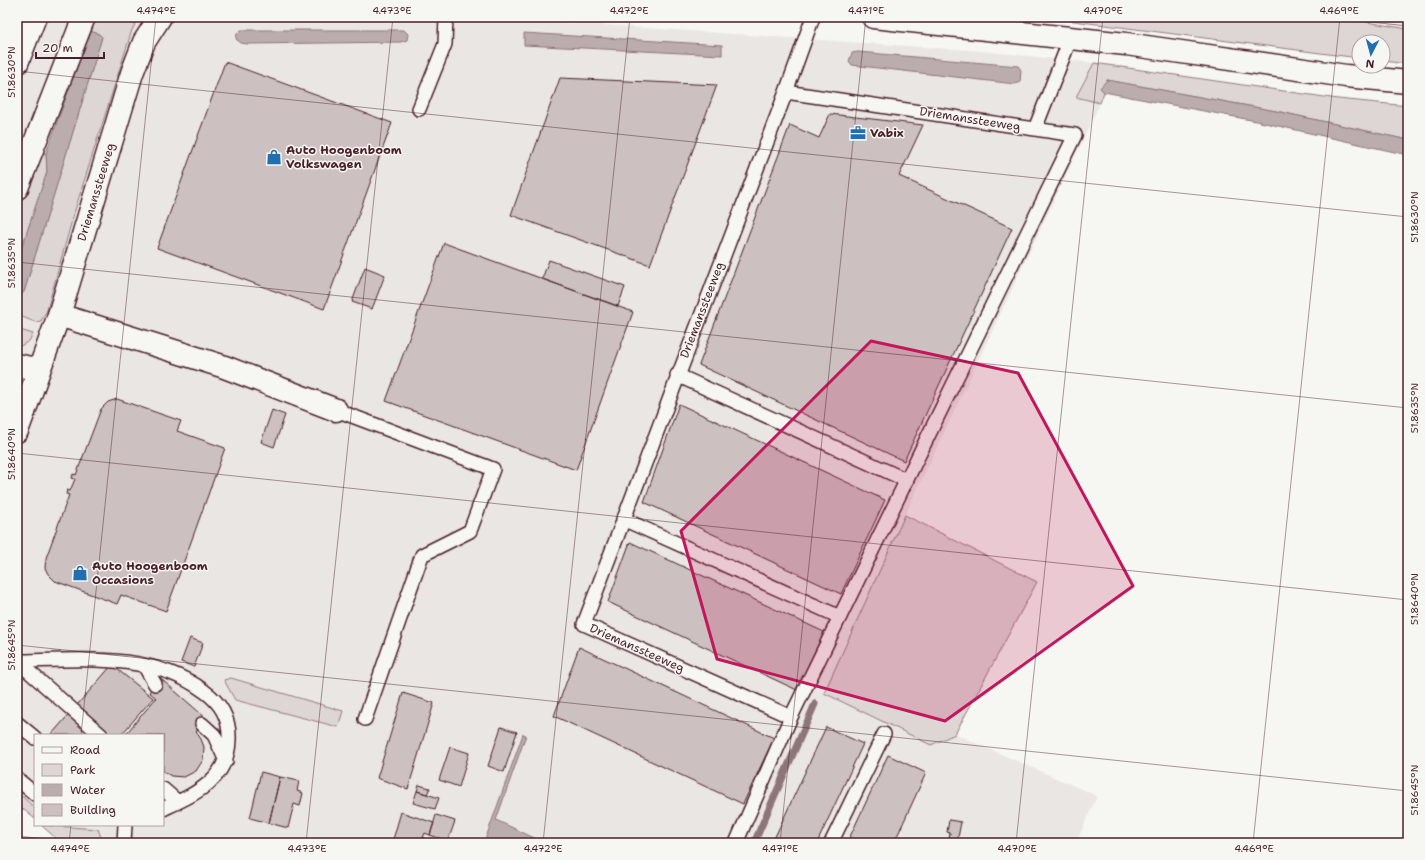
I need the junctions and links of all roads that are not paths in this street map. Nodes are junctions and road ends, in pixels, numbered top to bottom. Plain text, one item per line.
1 (35, 17) edge
2 (84, 17) edge
3 (160, 17) edge
4 (446, 17) edge
5 (813, 17) edge
6 (873, 17) edge
7 (1071, 37) junction
8 (17, 63) edge
9 (1408, 82) edge
10 (786, 92) junction
11 (419, 110) dead end
12 (1036, 129) junction
13 (17, 188) edge
14 (59, 315) junction
15 (17, 365) edge
16 (39, 370) junction
17 (677, 375) junction
18 (336, 410) joint
19 (19, 418) edge
20 (906, 480) junction
21 (623, 520) junction
22 (840, 617) junction
23 (17, 661) edge
24 (145, 666) junction
25 (155, 684) dead end
26 (791, 717) junction
27 (365, 719) dead end
28 (17, 723) edge
29 (202, 724) dead end
30 (100, 734) edge
31 (884, 734) dead end
32 (34, 737) edge
33 (226, 761) junction
34 (17, 780) edge
35 (164, 790) edge
36 (34, 793) edge
37 (178, 802) junction
38 (164, 809) edge
39 (736, 843) edge
40 (831, 843) edge

1 - 8 main road
2 - 13 main road
3 - 14 main road, Driemanssteeweg
4 - 11 lane
5 - 10 lane
6 - 7 main road
7 - 9 main road
7 - 12 lane
10 - 12 lane, Driemanssteeweg
10 - 17 lane, Driemanssteeweg
12 - 20 lane, Driemanssteeweg
14 - 16 main road, Driemanssteeweg
14 - 18 main road
15 - 16 main road
16 - 19 main road, Driemanssteeweg
17 - 20 lane
17 - 21 lane, Driemanssteeweg
18 - 27 lane
20 - 22 lane, Driemanssteeweg
21 - 22 lane
21 - 26 lane, Driemanssteeweg
22 - 26 lane, Driemanssteeweg
23 - 24 lane
23 - 30 lane
24 - 25 lane
24 - 33 lane
26 - 39 lane, Driemanssteeweg
28 - 32 lane
29 - 33 lane
31 - 40 lane
33 - 37 lane
34 - 36 lane
35 - 37 lane
37 - 38 lane

